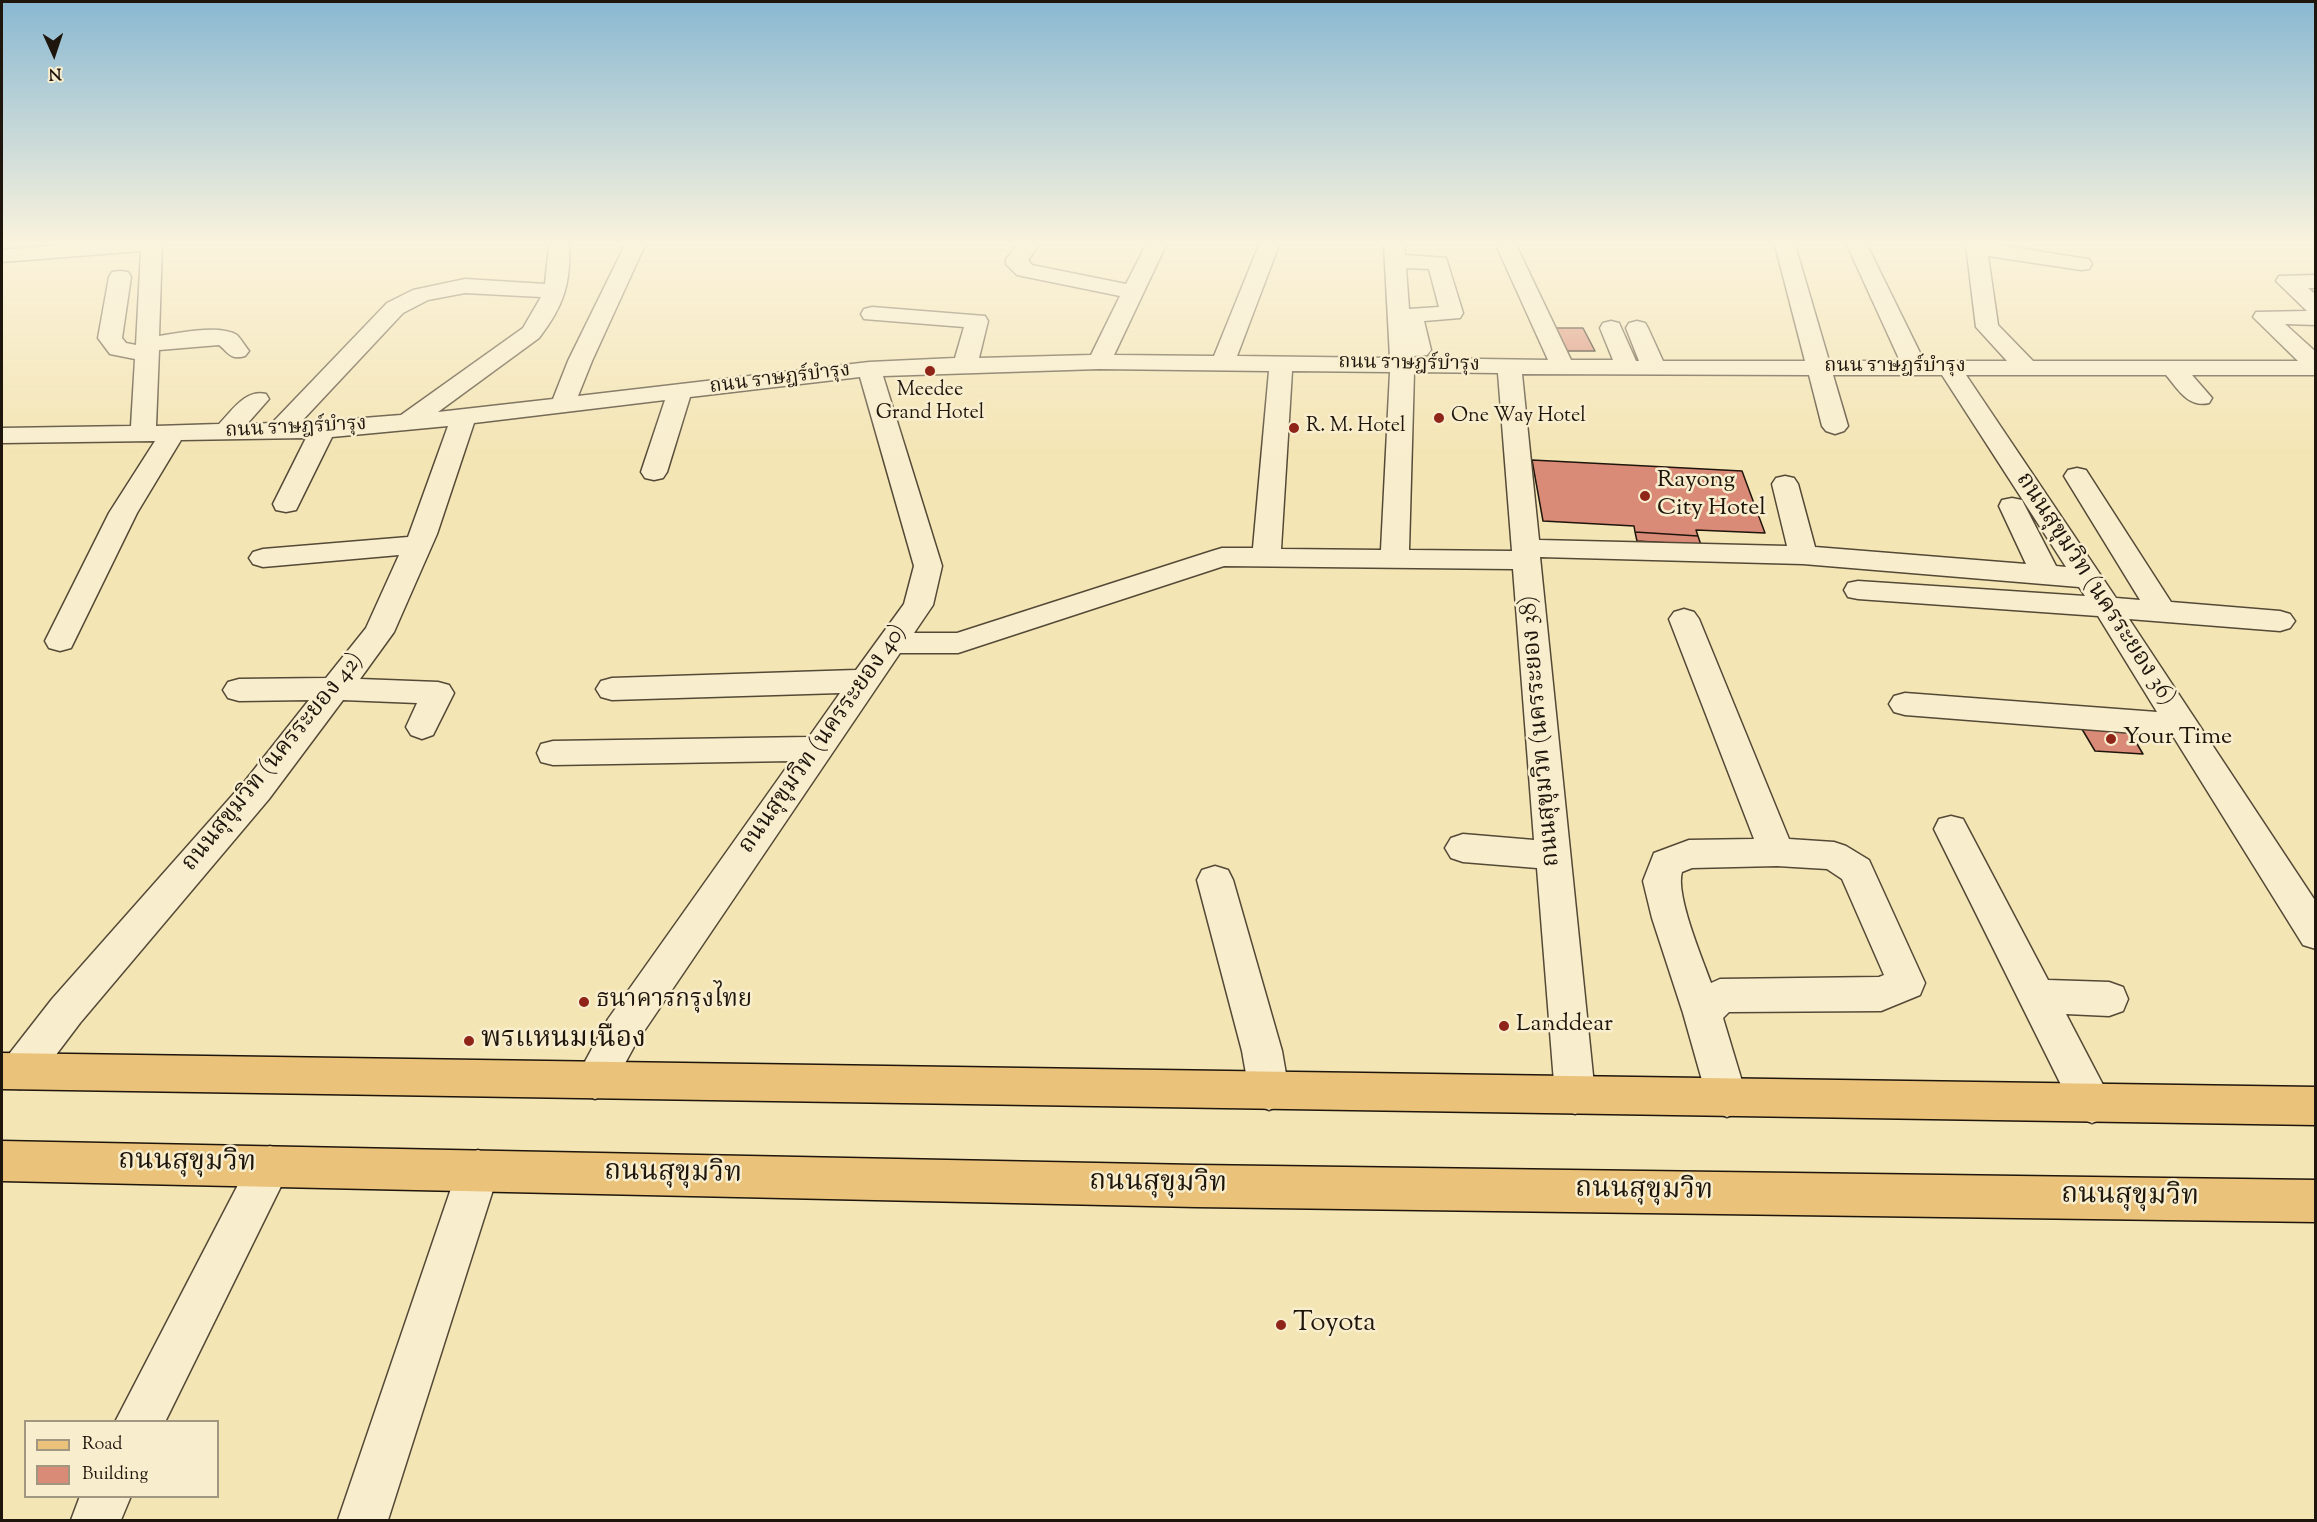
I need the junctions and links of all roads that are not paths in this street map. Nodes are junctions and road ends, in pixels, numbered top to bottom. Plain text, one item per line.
1 (114, 316) edge
2 (149, 316) edge
3 (387, 316) edge
4 (544, 316) edge
5 (601, 316) edge
6 (903, 316) edge
7 (1120, 316) edge
8 (1241, 316) edge
9 (1405, 316) edge
10 (1412, 316) edge
11 (1539, 316) edge
12 (1805, 316) edge
13 (1891, 316) edge
14 (1985, 316) edge
15 (2316, 318) edge
16 (1611, 328) dead end
17 (1637, 328) dead end
18 (148, 350) junction
19 (237, 351) dead end
20 (1099, 362) junction
21 (1223, 363) junction
22 (1281, 363) junction
23 (965, 365) junction
24 (1413, 365) junction
25 (1509, 367) junction
26 (1563, 367) junction
27 (1915, 367) junction
28 (2316, 367) edge
29 (1627, 368) junction
30 (1654, 368) junction
31 (1819, 368) junction
32 (1949, 368) junction
33 (869, 369) junction
34 (2028, 369) junction
35 (2173, 369) junction
36 (680, 392) junction
37 (2200, 398) dead end
38 (257, 399) dead end
39 (562, 406) junction
40 (464, 417) junction
41 (408, 423) junction
42 (1835, 426) dead end
43 (323, 430) junction
44 (279, 431) junction
45 (226, 432) junction
46 (143, 434) junction
47 (172, 434) junction
48 (2, 436) edge
49 (654, 472) dead end
50 (2077, 476) dead end
51 (1785, 484) dead end
52 (286, 504) dead end
53 (2013, 506) dead end
54 (418, 545) junction
55 (1801, 550) junction
56 (1526, 554) junction
57 (263, 558) dead end
58 (1266, 559) junction
59 (1395, 560) junction
60 (2046, 575) junction
61 (2087, 578) junction
62 (1858, 590) dead end
63 (2106, 607) junction
64 (2162, 611) junction
65 (1684, 619) dead end
66 (2280, 621) dead end
67 (60, 641) dead end
68 (892, 643) junction
69 (865, 681) junction
70 (612, 688) dead end
71 (335, 689) junction
72 (239, 690) dead end
73 (1905, 704) dead end
74 (2182, 725) junction
75 (422, 727) dead end
76 (818, 749) junction
77 (553, 753) dead end
78 (1951, 829) dead end
79 (1463, 848) dead end
80 (1777, 852) junction
81 (1553, 855) junction
82 (1215, 880) dead end
83 (2316, 934) edge
84 (2037, 996) junction
85 (2109, 999) dead end
86 (1702, 1014) junction
87 (11, 1071) edge
88 (595, 1080) junction
89 (1269, 1091) junction
90 (1575, 1095) junction
91 (1727, 1098) junction
92 (2092, 1104) junction
93 (2316, 1106) edge
94 (2, 1161) edge
95 (270, 1166) junction
96 (478, 1171) junction
97 (2316, 1201) edge
98 (141, 1420) edge
99 (106, 1498) edge
100 (96, 1521) edge
101 (363, 1521) edge

1 - 18 street
2 - 18 street
3 - 44 street
4 - 41 street
5 - 39 street
6 - 23 street
7 - 20 street
8 - 21 street
9 - 24 street
10 - 24 street
11 - 26 street
12 - 31 street
13 - 27 street
14 - 34 street
15 - 28 street
16 - 29 street
17 - 30 street
18 - 19 street
18 - 46 street
20 - 21 street, ถนน ราษฎร์บำรุง
20 - 23 street, ถนน ราษฎร์บำรุง
21 - 22 street, ถนน ราษฎร์บำรุง
22 - 24 street, ถนน ราษฎร์บำรุง
22 - 58 street
23 - 33 street, ถนน ราษฎร์บำรุง
24 - 25 street, ถนน ราษฎร์บำรุง
24 - 59 street
25 - 26 street, ถนน ราษฎร์บำรุง
25 - 56 street, ถนนสุขุมวิท (นครระยอง 38)
26 - 29 street, ถนน ราษฎร์บำรุง
27 - 31 street, ถนน ราษฎร์บำรุง
27 - 32 street, ถนน ราษฎร์บำรุง
28 - 35 street, ถนน ราษฎร์บำรุง
29 - 30 street, ถนน ราษฎร์บำรุง
30 - 31 street, ถนน ราษฎร์บำรุง
31 - 42 street
32 - 34 street, ถนน ราษฎร์บำรุง
32 - 61 street, ถนนสุขุมวิท (นครระยอง 36)
33 - 36 street, ถนน ราษฎร์บำรุง
33 - 68 street, ถนนสุขุมวิท (นครระยอง 40)
34 - 35 street, ถนน ราษฎร์บำรุง
35 - 37 street
36 - 39 street, ถนน ราษฎร์บำรุง
36 - 49 street
38 - 45 street
39 - 40 street, ถนน ราษฎร์บำรุง
40 - 41 street, ถนน ราษฎร์บำรุง
40 - 54 street, ถนนสุขุมวิท (นครระยอง 42)
41 - 43 street, ถนน ราษฎร์บำรุง
43 - 44 street, ถนน ราษฎร์บำรุง
43 - 52 street
44 - 45 street, ถนน ราษฎร์บำรุง
45 - 47 street, ถนน ราษฎร์บำรุง
46 - 47 street, ถนน ราษฎร์บำรุง
46 - 48 street, ถนน ราษฎร์บำรุง
47 - 67 street
50 - 64 street
51 - 55 street
53 - 60 street
54 - 57 street
54 - 71 street, ถนนสุขุมวิท (นครระยอง 42)
55 - 56 street
55 - 60 street
56 - 59 street
56 - 81 street, ถนนสุขุมวิท (นครระยอง 38)
58 - 59 street
58 - 68 street
60 - 61 street
61 - 63 street, ถนนสุขุมวิท (นครระยอง 36)
62 - 63 street
63 - 64 street
63 - 74 street, ถนนสุขุมวิท (นครระยอง 36)
64 - 66 street
65 - 80 street
68 - 69 street, ถนนสุขุมวิท (นครระยอง 40)
69 - 70 street
69 - 76 street, ถนนสุขุมวิท (นครระยอง 40)
71 - 72 street
71 - 75 street
71 - 87 street, ถนนสุขุมวิท (นครระยอง 42)
73 - 74 street
74 - 83 street, ถนนสุขุมวิท (นครระยอง 36)
76 - 77 street
76 - 88 street, ถนนสุขุมวิท (นครระยอง 40)
78 - 84 street
79 - 81 street
80 - 86 street
80 - 86 street
81 - 90 street, ถนนสุขุมวิท (นครระยอง 38)
82 - 89 street
84 - 85 street
84 - 92 street
86 - 91 street
87 - 88 main road
88 - 89 main road
89 - 90 main road
90 - 91 main road
91 - 92 main road
92 - 93 main road
94 - 95 main road, ถนนสุขุมวิท
95 - 96 main road, ถนนสุขุมวิท
95 - 98 street
96 - 97 main road, ถนนสุขุมวิท
96 - 101 street
99 - 100 street

